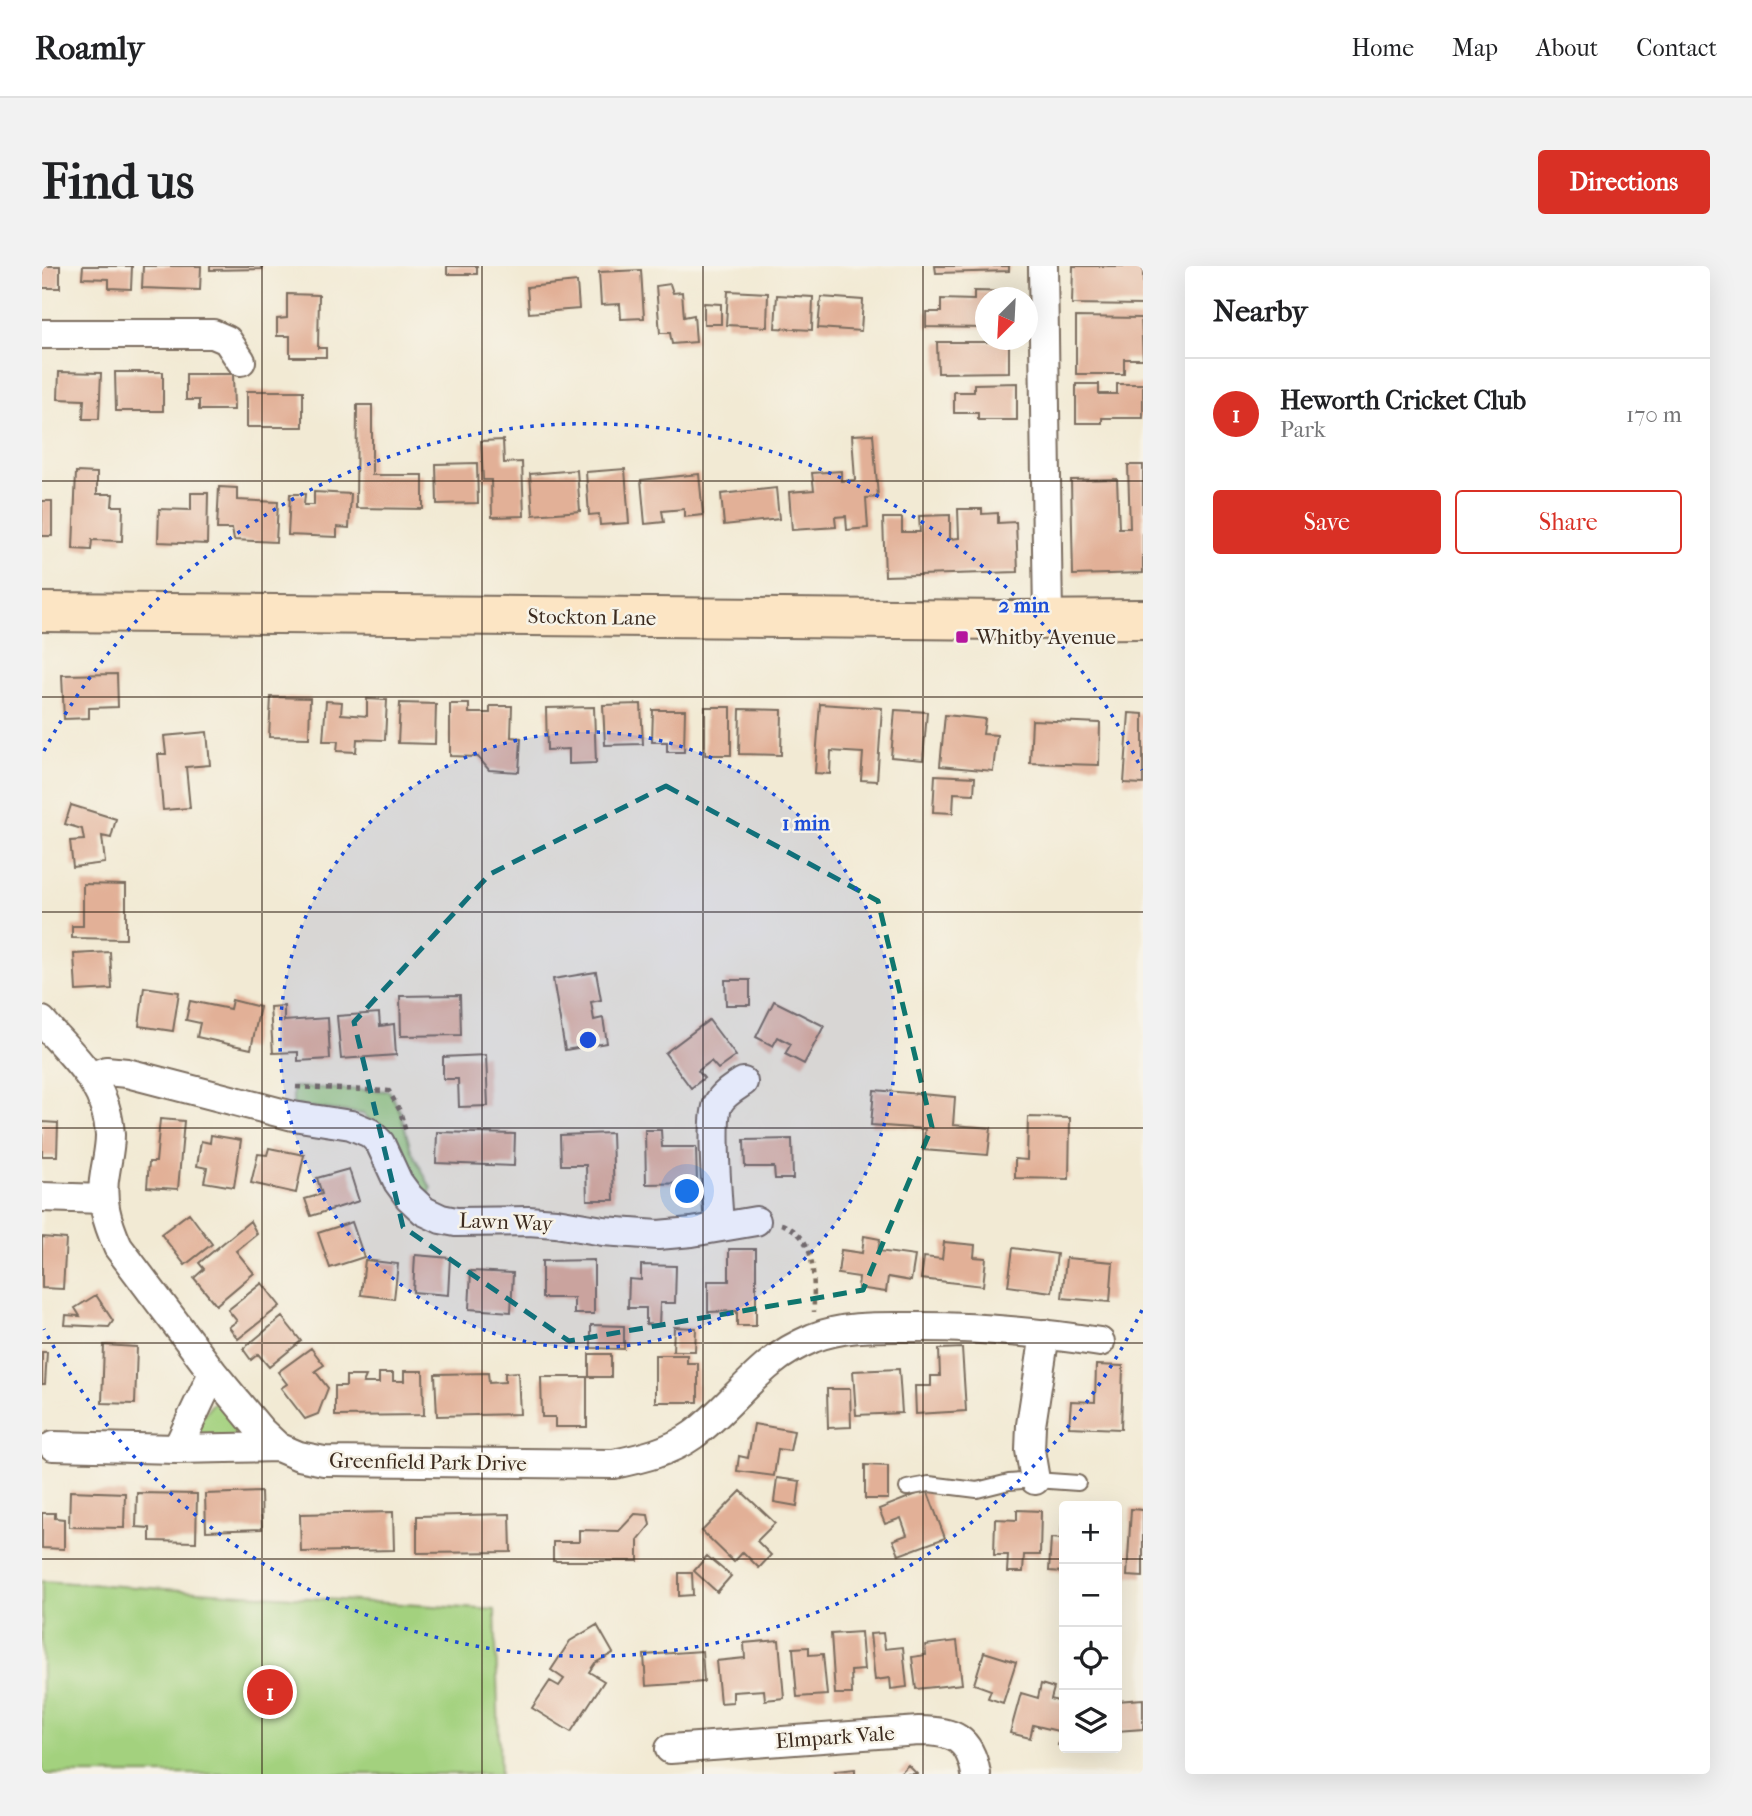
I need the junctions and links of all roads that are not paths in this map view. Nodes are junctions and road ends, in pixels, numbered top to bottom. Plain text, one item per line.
1 (1043, 266) edge
2 (42, 334) edge
3 (241, 361) dead end
4 (42, 612) edge
5 (1143, 618) edge
6 (1048, 619) junction
7 (42, 1021) edge
8 (92, 1076) junction
9 (743, 1082) dead end
10 (42, 1197) edge
11 (103, 1199) junction
12 (756, 1221) road end
13 (719, 1227) junction
14 (1045, 1334) junction
15 (1100, 1342) dead end
16 (213, 1373) junction
17 (53, 1446) dead end
18 (278, 1447) junction
19 (177, 1449) junction
20 (1035, 1480) junction
21 (1079, 1483) dead end
22 (907, 1488) dead end
23 (670, 1749) dead end
24 (976, 1774) edge

1 - 6 street
2 - 3 street
4 - 6 street, Stockton Lane
5 - 6 street, Stockton Lane
7 - 8 street, Greenfield Park Drive
8 - 11 street, Greenfield Park Drive
8 - 13 street, Lawn Way
9 - 13 street
10 - 11 street
11 - 16 street, Greenfield Park Drive
12 - 13 street, Lawn Way
14 - 15 street, Greenfield Park Drive
14 - 18 street, Greenfield Park Drive
14 - 20 street
16 - 18 street, Greenfield Park Drive
16 - 19 street
17 - 19 street
18 - 19 street
20 - 21 lane
20 - 22 lane
23 - 24 street, Elmpark Vale

